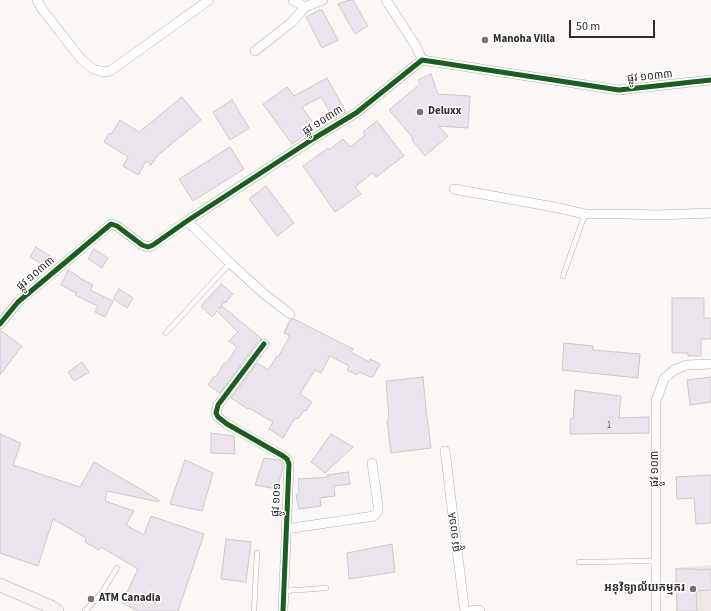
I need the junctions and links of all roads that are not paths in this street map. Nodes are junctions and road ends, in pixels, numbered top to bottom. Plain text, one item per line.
1 (37, 0) edge
2 (209, 0) edge
3 (293, 0) edge
4 (323, 0) edge
5 (386, 0) edge
6 (305, 7) junction
7 (255, 51) dead end
8 (422, 60) junction
9 (711, 80) edge
10 (454, 189) dead end
11 (711, 213) edge
12 (586, 214) junction
13 (187, 221) junction
14 (230, 263) junction
15 (563, 276) dead end
16 (290, 314) dead end
17 (0, 324) edge
18 (166, 333) dead end
19 (264, 344) dead end
20 (711, 364) edge
21 (445, 451) dead end
22 (372, 463) dead end
23 (286, 529) junction
24 (257, 553) dead end
25 (655, 561) junction
26 (579, 562) dead end
27 (117, 568) dead end
28 (0, 585) edge
29 (326, 588) dead end
30 (284, 592) junction
31 (57, 611) edge
32 (85, 611) edge
33 (254, 611) edge
34 (283, 611) edge
35 (468, 611) edge
36 (471, 611) edge
37 (480, 611) edge
38 (656, 611) edge

1 - 2 street
3 - 6 street
4 - 6 street
5 - 8 street
6 - 7 street
8 - 9 street, ផ្លូវ ១០៣៣
8 - 13 street, ផ្លូវ ១០៣៣
10 - 12 street
11 - 12 street
12 - 15 lane
13 - 14 street
13 - 17 street, ផ្លូវ ១០៣៣
14 - 16 street
14 - 18 lane
19 - 23 street, ផ្លូវ ១០១
20 - 25 street, ផ្លូវ ១០៣
21 - 35 street, ផ្លូវ ១០១A
22 - 23 street
23 - 30 street, ផ្លូវ ១០១
24 - 33 lane
25 - 26 lane
25 - 38 street, ផ្លូវ ១០៣
27 - 32 lane
28 - 31 main road
29 - 30 lane
30 - 34 street, ផ្លូវ ១០១
36 - 37 street

